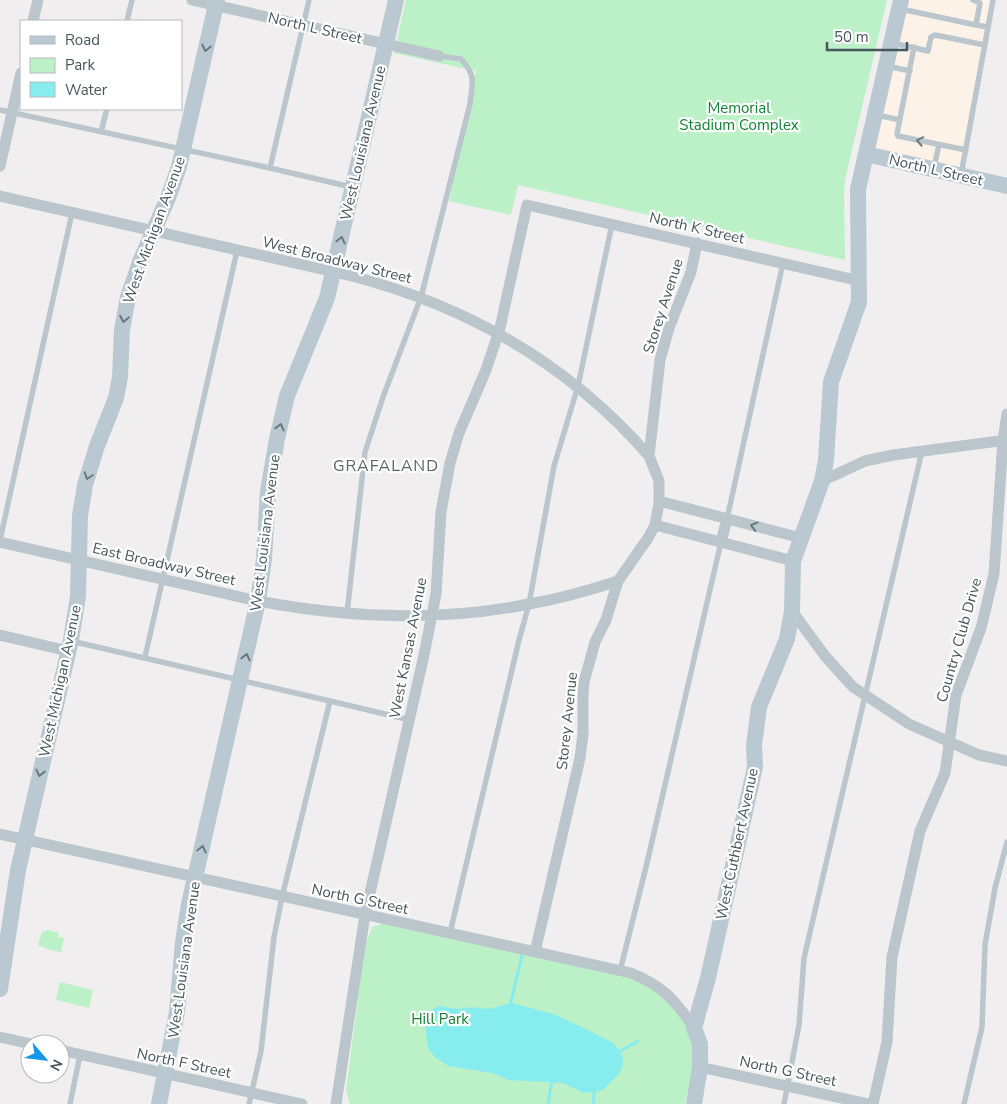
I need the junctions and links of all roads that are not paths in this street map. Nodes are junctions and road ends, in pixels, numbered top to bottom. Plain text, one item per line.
1 (38, 0) edge
2 (132, 0) edge
3 (192, 0) edge
4 (309, 0) edge
5 (396, 0) edge
6 (973, 0) edge
7 (993, 0) edge
8 (216, 3) edge
9 (900, 4) edge
10 (33, 20) edge
11 (127, 20) edge
12 (304, 25) junction
13 (976, 25) junction
14 (988, 27) junction
15 (891, 42) junction
16 (386, 44) junction
17 (985, 45) junction
18 (914, 48) junction
19 (438, 56) joint
20 (886, 66) junction
21 (910, 71) junction
22 (20, 77) edge
23 (0, 110) edge
24 (107, 110) edge
25 (12, 113) junction
26 (875, 115) junction
27 (900, 120) junction
28 (101, 132) junction
29 (939, 145) junction
30 (183, 149) junction
31 (966, 150) junction
32 (866, 154) junction
33 (0, 166) edge
34 (270, 168) junction
35 (934, 169) junction
36 (961, 176) junction
37 (1007, 186) edge
38 (353, 188) junction
39 (0, 196) edge
40 (527, 205) joint
41 (72, 213) junction
42 (612, 224) junction
43 (153, 232) junction
44 (697, 243) junction
45 (237, 251) junction
46 (782, 263) junction
47 (333, 273) junction
48 (860, 280) junction
49 (421, 297) junction
50 (498, 333) junction
51 (578, 386) junction
52 (1007, 414) edge
53 (1005, 440) edge
54 (922, 451) junction
55 (649, 456) junction
56 (822, 481) junction
57 (659, 501) junction
58 (727, 519) junction
59 (655, 525) junction
60 (802, 538) junction
61 (0, 541) edge
62 (721, 542) junction
63 (78, 560) junction
64 (793, 562) junction
65 (162, 580) junction
66 (618, 581) junction
67 (258, 601) junction
68 (529, 604) junction
69 (792, 611) junction
70 (347, 614) junction
71 (432, 615) junction
72 (0, 635) edge
73 (69, 646) junction
74 (145, 658) junction
75 (241, 680) junction
76 (864, 694) junction
77 (330, 701) junction
78 (410, 720) junction
79 (950, 742) junction
80 (1007, 762) edge
81 (0, 834) edge
82 (25, 840) junction
83 (1007, 842) edge
84 (195, 878) junction
85 (282, 897) junction
86 (365, 915) junction
87 (450, 934) junction
88 (535, 952) junction
89 (620, 971) junction
90 (0, 989) edge
91 (694, 1028) junction
92 (0, 1037) edge
93 (20, 1042) edge
94 (70, 1052) edge
95 (80, 1055) junction
96 (700, 1067) junction
97 (166, 1074) junction
98 (788, 1086) junction
99 (250, 1098) edge
100 (70, 1104) edge
101 (159, 1104) edge
102 (302, 1104) edge
103 (336, 1104) edge
104 (694, 1104) edge
105 (784, 1104) edge
106 (869, 1104) edge
107 (873, 1104) edge
108 (964, 1104) edge

1 - 10 street
2 - 11 lane
3 - 8 street, North L Street
4 - 12 lane
5 - 16 street, West Louisiana Avenue
6 - 13 lane
7 - 14 lane
8 - 12 street, North L Street
8 -> 30 street, West Michigan Avenue
9 - 13 lane
9 - 15 street, West Cuthbert Avenue
12 - 16 street, North L Street
12 - 34 lane
13 - 14 lane
14 - 17 lane
15 - 18 lane
15 - 20 street, West Cuthbert Avenue
16 - 19 street, North L Street
16 - 38 street, West Louisiana Avenue
17 - 18 lane
17 - 31 lane
18 - 21 lane
19 - 49 lane
20 - 21 lane
20 - 26 street, West Cuthbert Avenue
21 - 27 lane
22 - 25 street
23 - 25 lane
24 - 28 lane
25 - 28 lane
25 - 33 street
26 - 27 lane
26 - 32 street, West Cuthbert Avenue
29 -> 27 lane
28 - 30 lane
29 - 31 lane
29 - 35 lane
30 - 34 lane
30 - 43 street, West Michigan Avenue
31 - 36 lane
32 - 35 street, North L Street
32 - 48 street, West Cuthbert Avenue
34 - 38 lane
35 - 36 street, North L Street
36 - 37 street, North L Street
47 -> 38 street, West Louisiana Avenue
39 - 41 street, West Broadway Street
40 - 42 street, North K Street
40 - 50 street, West Kansas Avenue
41 - 43 street, West Broadway Street
41 - 61 lane
42 - 44 street, North K Street
42 - 51 lane
43 - 45 street, West Broadway Street
43 -> 63 street, West Michigan Avenue
44 - 46 street, North K Street
44 - 55 street, Storey Avenue
45 - 47 street, West Broadway Street
45 - 65 lane
46 - 48 street, North K Street
46 - 58 lane
47 - 49 street, West Broadway Street
67 -> 47 street, West Louisiana Avenue
48 - 56 street, West Cuthbert Avenue
49 - 50 street, West Broadway Street
49 - 70 lane
50 - 51 street, West Broadway Street
50 - 71 street, West Kansas Avenue
51 - 55 street, West Broadway Street
51 - 68 lane
52 - 53 street, Country Club Drive
53 - 54 street
53 - 79 street, Country Club Drive
54 - 56 street
54 - 76 lane
55 - 57 street, Storey Avenue
56 - 60 street, West Cuthbert Avenue
57 - 58 street
57 - 59 street, Storey Avenue
60 -> 58 street
58 - 62 street
59 - 62 street
59 - 66 street, Storey Avenue
60 - 64 street, West Cuthbert Avenue
61 - 63 street, East Broadway Street
62 - 64 street
62 - 89 lane
63 - 65 street, East Broadway Street
63 - 73 street, West Michigan Avenue
64 - 69 street, West Cuthbert Avenue
65 - 67 street, East Broadway Street
65 - 74 lane
66 - 68 street, East Broadway Street
66 - 88 street, Storey Avenue
67 - 70 street, East Broadway Street
75 -> 67 street, West Louisiana Avenue
68 - 71 street, East Broadway Street
68 - 87 lane
69 - 76 street
69 - 91 street, West Cuthbert Avenue
70 - 71 street, East Broadway Street
71 - 78 street, West Kansas Avenue
72 - 73 street
73 - 74 lane
73 -> 82 street, West Michigan Avenue
74 - 75 lane
75 - 77 lane
84 -> 75 street, West Louisiana Avenue
76 - 79 street
76 - 98 lane
77 - 78 lane
77 - 85 lane
78 - 86 street, West Kansas Avenue
79 - 80 street
79 - 107 street, Country Club Drive
81 - 82 street, North G Street
82 - 84 street, North G Street
82 - 90 street, West Michigan Avenue
83 - 108 lane
84 - 85 street, North G Street
84 - 97 street, West Louisiana Avenue
85 - 86 street, North G Street
85 - 99 lane
86 - 87 street, North G Street
86 - 103 street, West Kansas Avenue
87 - 88 street, North G Street
88 - 89 street, North G Street
89 - 91 street, North G Street
91 - 96 street, West Cuthbert Avenue
92 - 93 street
94 - 95 street, North F Street
95 - 97 street, North F Street
95 - 100 lane
96 - 98 street, North G Street
96 - 104 street, West Cuthbert Avenue
97 - 99 street, North F Street
97 - 101 street, West Louisiana Avenue
98 - 105 lane
98 - 106 street, North G Street
99 - 102 street, North F Street

